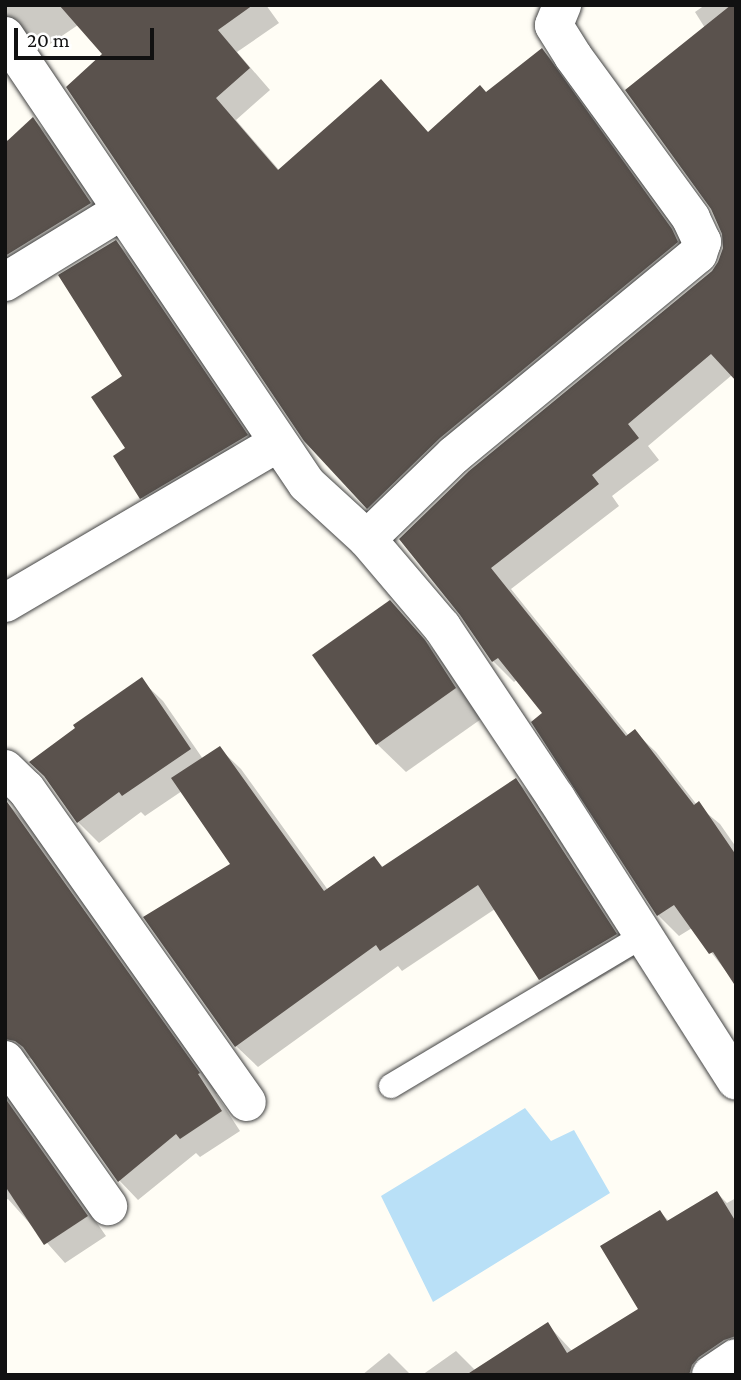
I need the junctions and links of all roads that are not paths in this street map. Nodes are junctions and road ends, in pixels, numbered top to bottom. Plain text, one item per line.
1 (562, 5) edge
2 (5, 36) edge
3 (121, 211) junction
4 (5, 282) edge
5 (278, 443) junction
6 (367, 538) junction
7 (5, 603) edge
8 (5, 769) edge
9 (644, 936) junction
10 (5, 1060) edge
11 (736, 1081) edge
12 (391, 1086) dead end
13 (247, 1102) dead end
14 (108, 1206) dead end
15 (736, 1358) edge
16 (711, 1375) edge

1 - 6 street
2 - 3 street
3 - 4 street
3 - 5 street
5 - 6 street
5 - 7 street
6 - 9 street
8 - 13 street
9 - 11 street
9 - 12 lane
10 - 14 street
15 - 16 street

